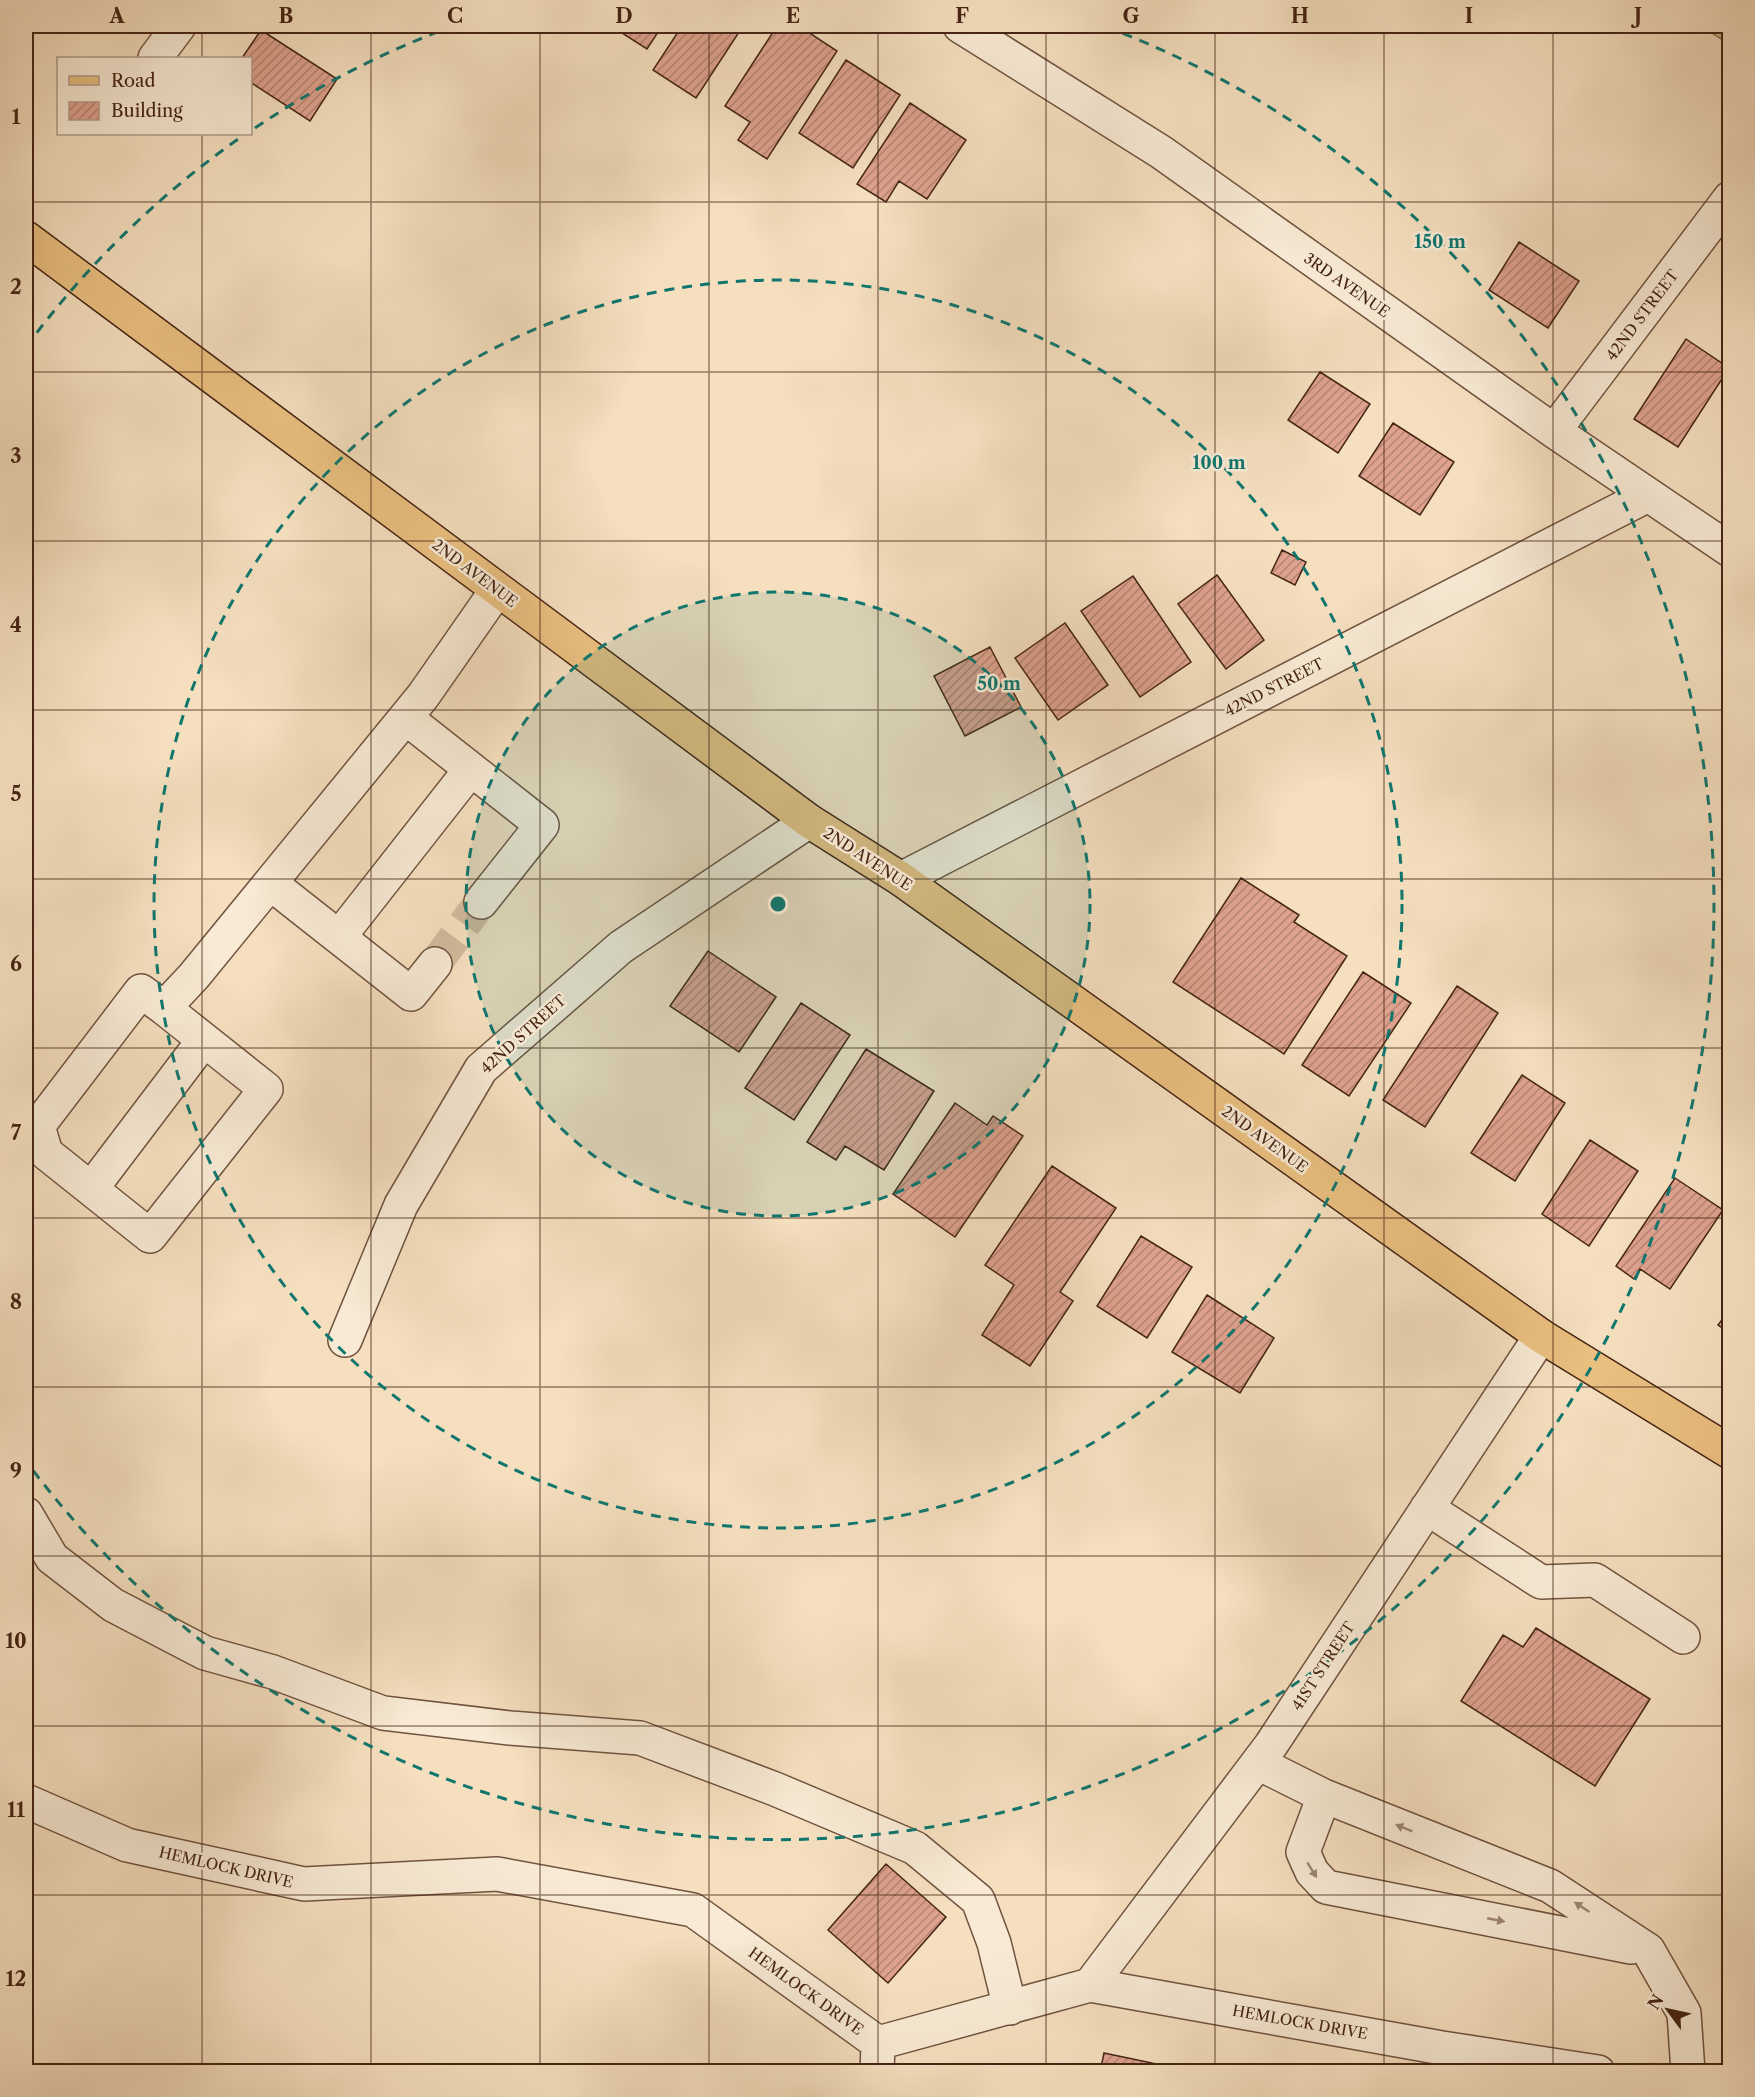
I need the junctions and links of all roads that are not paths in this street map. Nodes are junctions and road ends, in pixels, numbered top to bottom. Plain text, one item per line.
1 (179, 26) edge
2 (960, 26) edge
3 (156, 57) edge
4 (1730, 198) edge
5 (26, 238) edge
6 (1554, 431) junction
7 (1647, 495) junction
8 (1730, 550) edge
9 (497, 590) junction
10 (406, 718) junction
11 (471, 769) junction
12 (809, 821) junction
13 (901, 879) junction
14 (270, 883) junction
15 (481, 902) tunnel mouth
16 (339, 937) junction
17 (435, 964) tunnel mouth
18 (164, 1008) junction
19 (204, 1040) junction
20 (91, 1189) junction
21 (1541, 1336) junction
22 (345, 1340) dead end
23 (1730, 1452) edge
24 (1427, 1508) junction
25 (26, 1514) edge
26 (1683, 1637) dead end
27 (1258, 1763) junction
28 (1324, 1797) junction
29 (26, 1801) edge
30 (1648, 1950) junction
31 (1090, 1985) junction
32 (1010, 2008) junction
33 (877, 2057) edge
34 (1598, 2072) edge
35 (1688, 2072) edge

1 - 3 street
2 - 6 street, 3RD AVENUE
4 - 6 street, 42ND STREET
5 - 9 main road, 2ND AVENUE
6 - 7 street, 3RD AVENUE
7 - 8 street, 3RD AVENUE
7 - 13 street, 42ND STREET
9 - 10 street
9 - 12 main road, 2ND AVENUE
10 - 11 street
10 - 14 street
11 - 15 street
11 - 16 street
12 - 13 main road, 2ND AVENUE
12 - 22 street, 42ND STREET
13 - 21 main road, 2ND AVENUE
14 - 16 street
14 - 18 street
16 - 17 street
18 - 19 street
18 - 20 street
19 - 20 street
19 - 20 street
21 - 23 main road, 2ND AVENUE
21 - 24 street, 41ST STREET
24 - 26 street
24 - 27 street, 41ST STREET
25 - 32 street
27 - 28 street
27 - 31 street, 41ST STREET
30 -> 28 street
28 -> 30 street
29 - 33 street, HEMLOCK DRIVE
30 - 35 street
31 - 32 street, HEMLOCK DRIVE
31 - 34 street, HEMLOCK DRIVE
32 - 33 street, HEMLOCK DRIVE

